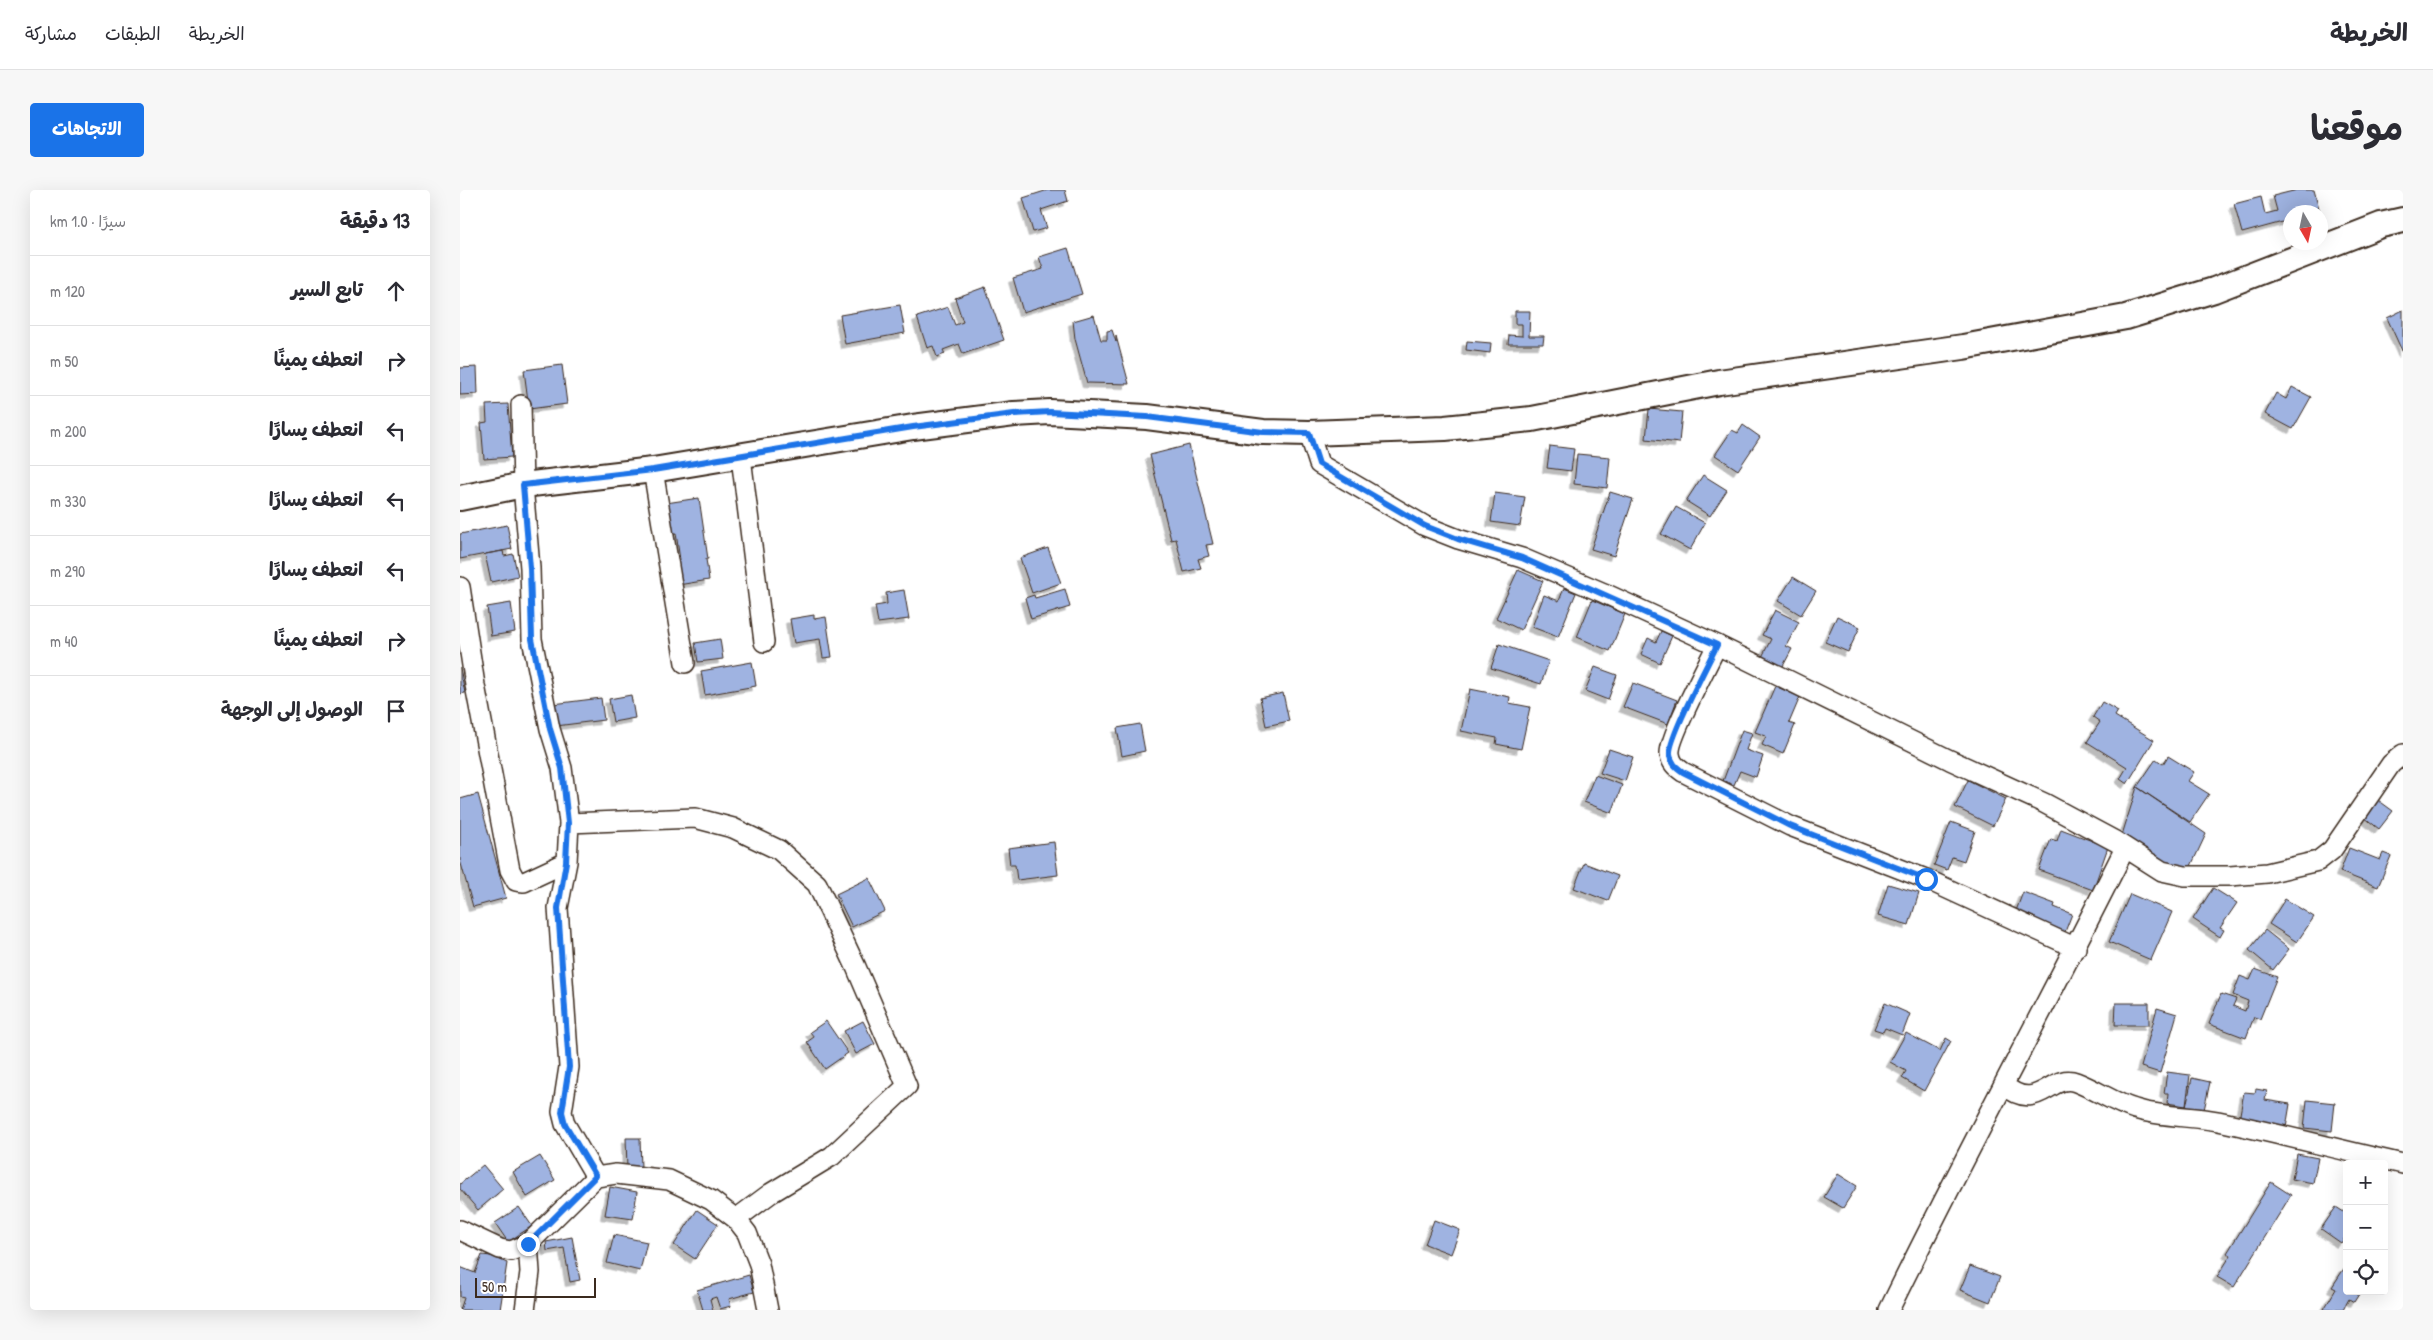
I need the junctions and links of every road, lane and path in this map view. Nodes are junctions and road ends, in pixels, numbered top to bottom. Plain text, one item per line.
1 (2403, 220) edge
2 (521, 405) dead end
3 (1309, 433) junction
4 (740, 457) junction
5 (653, 470) junction
6 (523, 485) junction
7 (460, 498) edge
8 (460, 587) edge
9 (764, 642) dead end
10 (1717, 645) junction
11 (685, 663) dead end
12 (2403, 754) edge
13 (568, 823) junction
14 (2125, 848) junction
15 (566, 862) junction
16 (2076, 948) junction
17 (2004, 1085) junction
18 (2403, 1164) edge
19 (596, 1176) junction
20 (736, 1218) junction
21 (460, 1230) edge
22 (528, 1244) junction
23 (525, 1310) edge
24 (768, 1310) edge
25 (1889, 1310) edge

1 - 3 street
2 - 6 street
3 - 4 street
3 - 10 street
4 - 5 street
4 - 9 street
5 - 6 street
5 - 11 street
6 - 7 street
6 - 13 street
8 - 15 street
10 - 14 street
10 - 16 street
12 - 14 street
13 - 15 street
13 - 20 street
14 - 16 street
15 - 19 street
16 - 17 street
17 - 18 street
17 - 25 street
19 - 20 street
19 - 22 street
20 - 24 street
21 - 22 street
22 - 23 street

